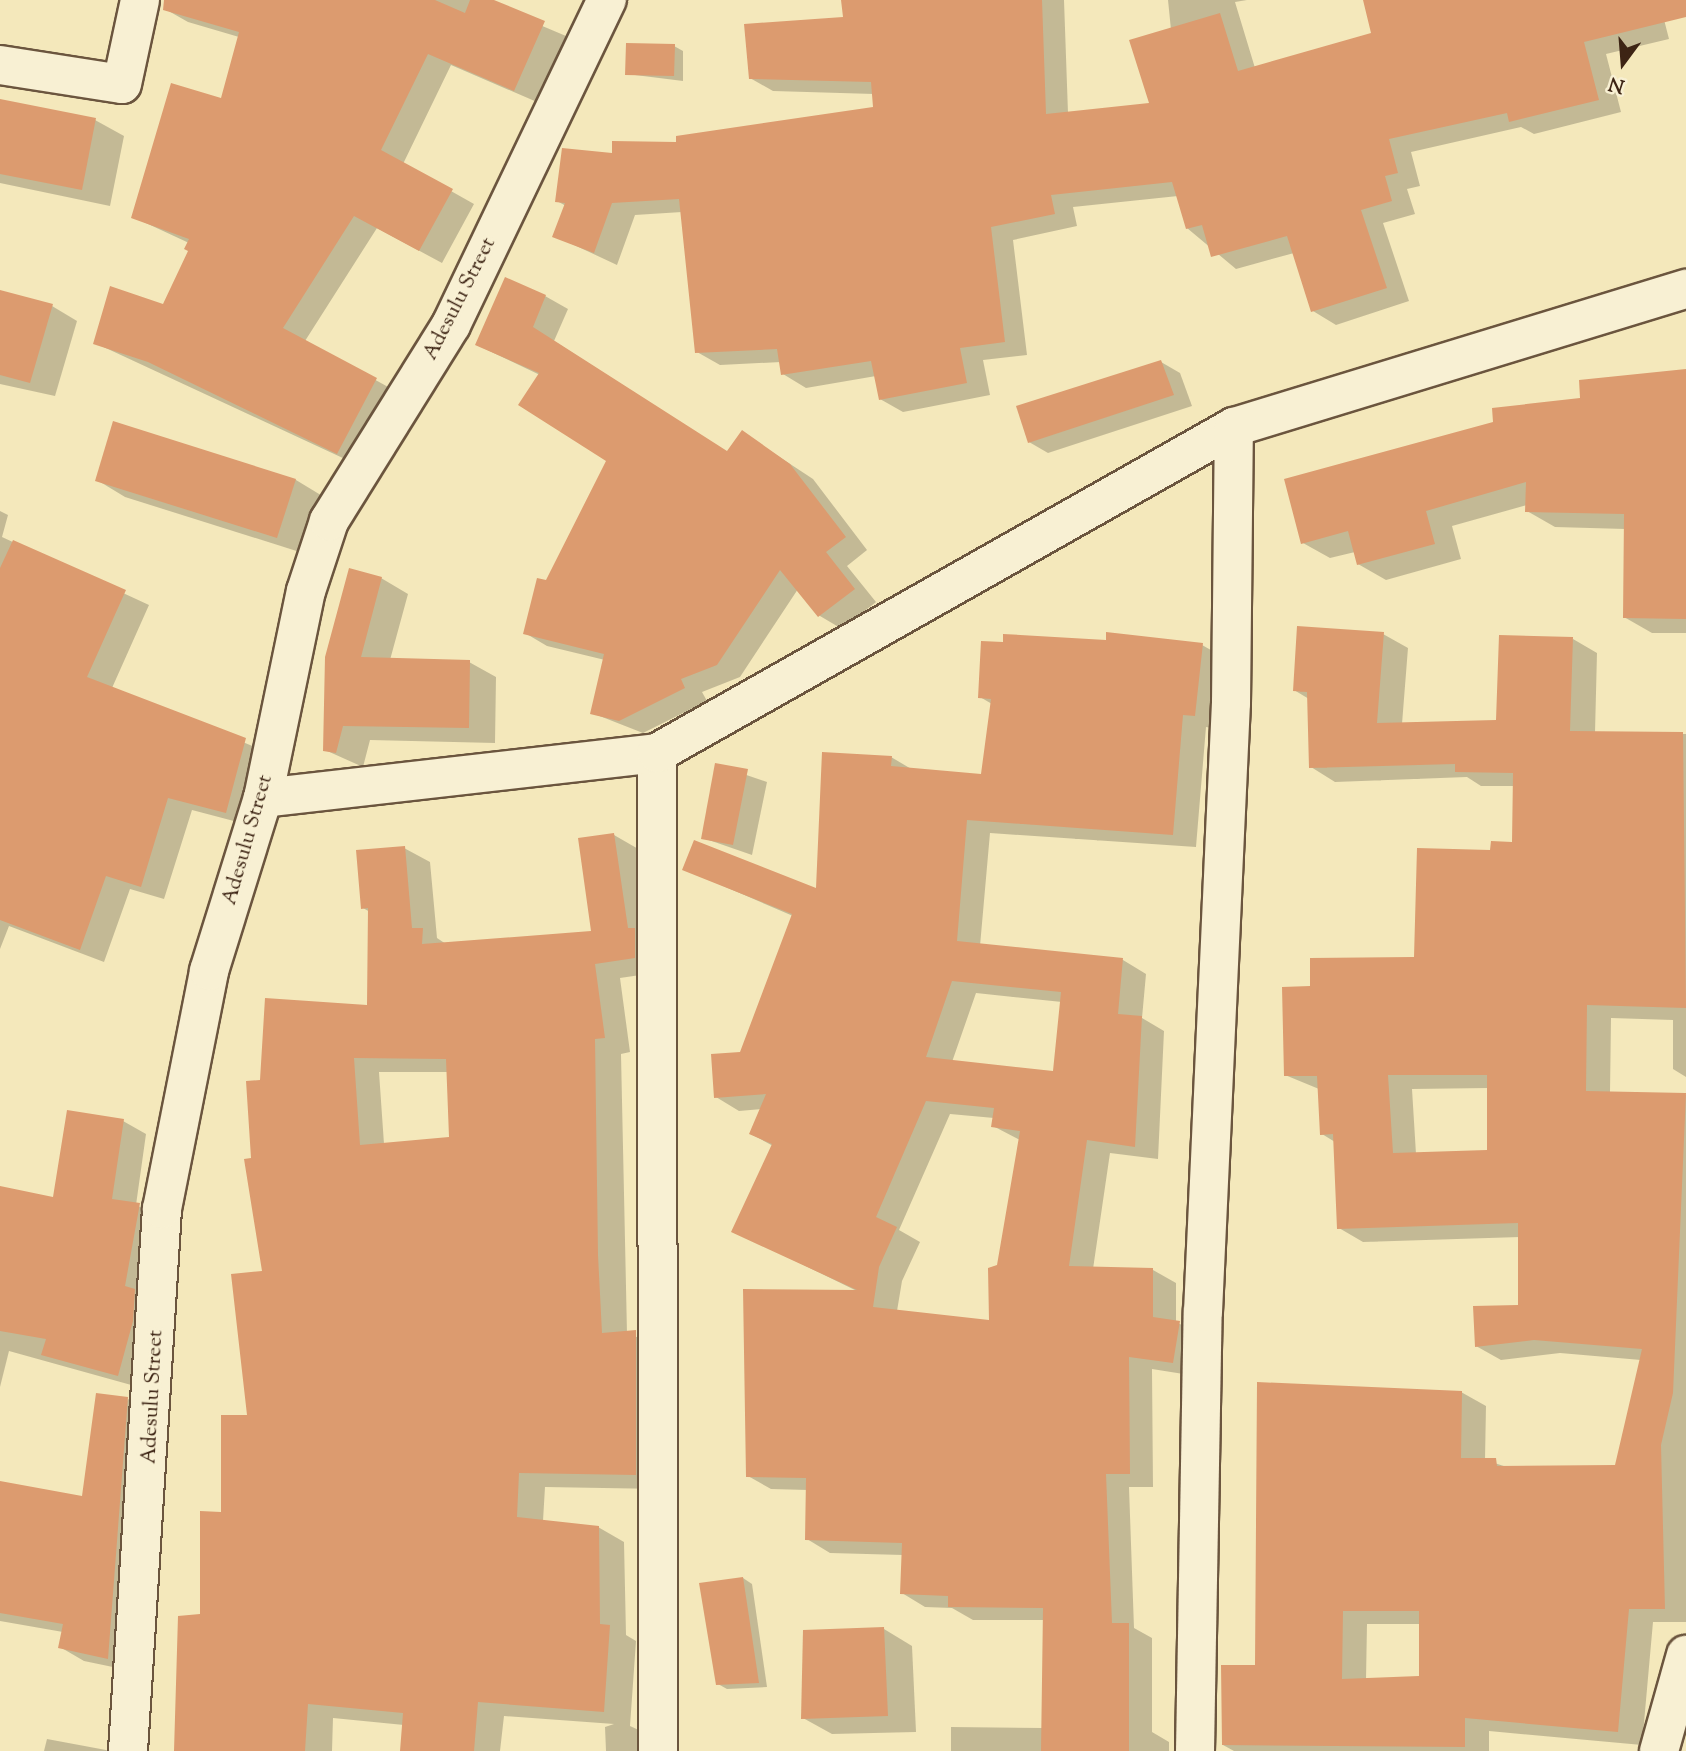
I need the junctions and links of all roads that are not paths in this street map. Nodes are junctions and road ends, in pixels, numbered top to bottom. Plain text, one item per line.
1 (139, 0) edge
2 (607, 0) edge
3 (0, 65) edge
4 (1686, 289) edge
5 (1234, 427) junction
6 (657, 753) junction
7 (263, 798) junction
8 (1686, 1655) edge
9 (128, 1751) edge
10 (658, 1751) edge
11 (1195, 1751) edge
12 (1659, 1751) edge

1 - 3 street
2 - 7 street, Adesulu Street
4 - 5 street
5 - 6 street
5 - 11 street
6 - 7 street
6 - 10 street
7 - 9 street, Adesulu Street
8 - 12 street

